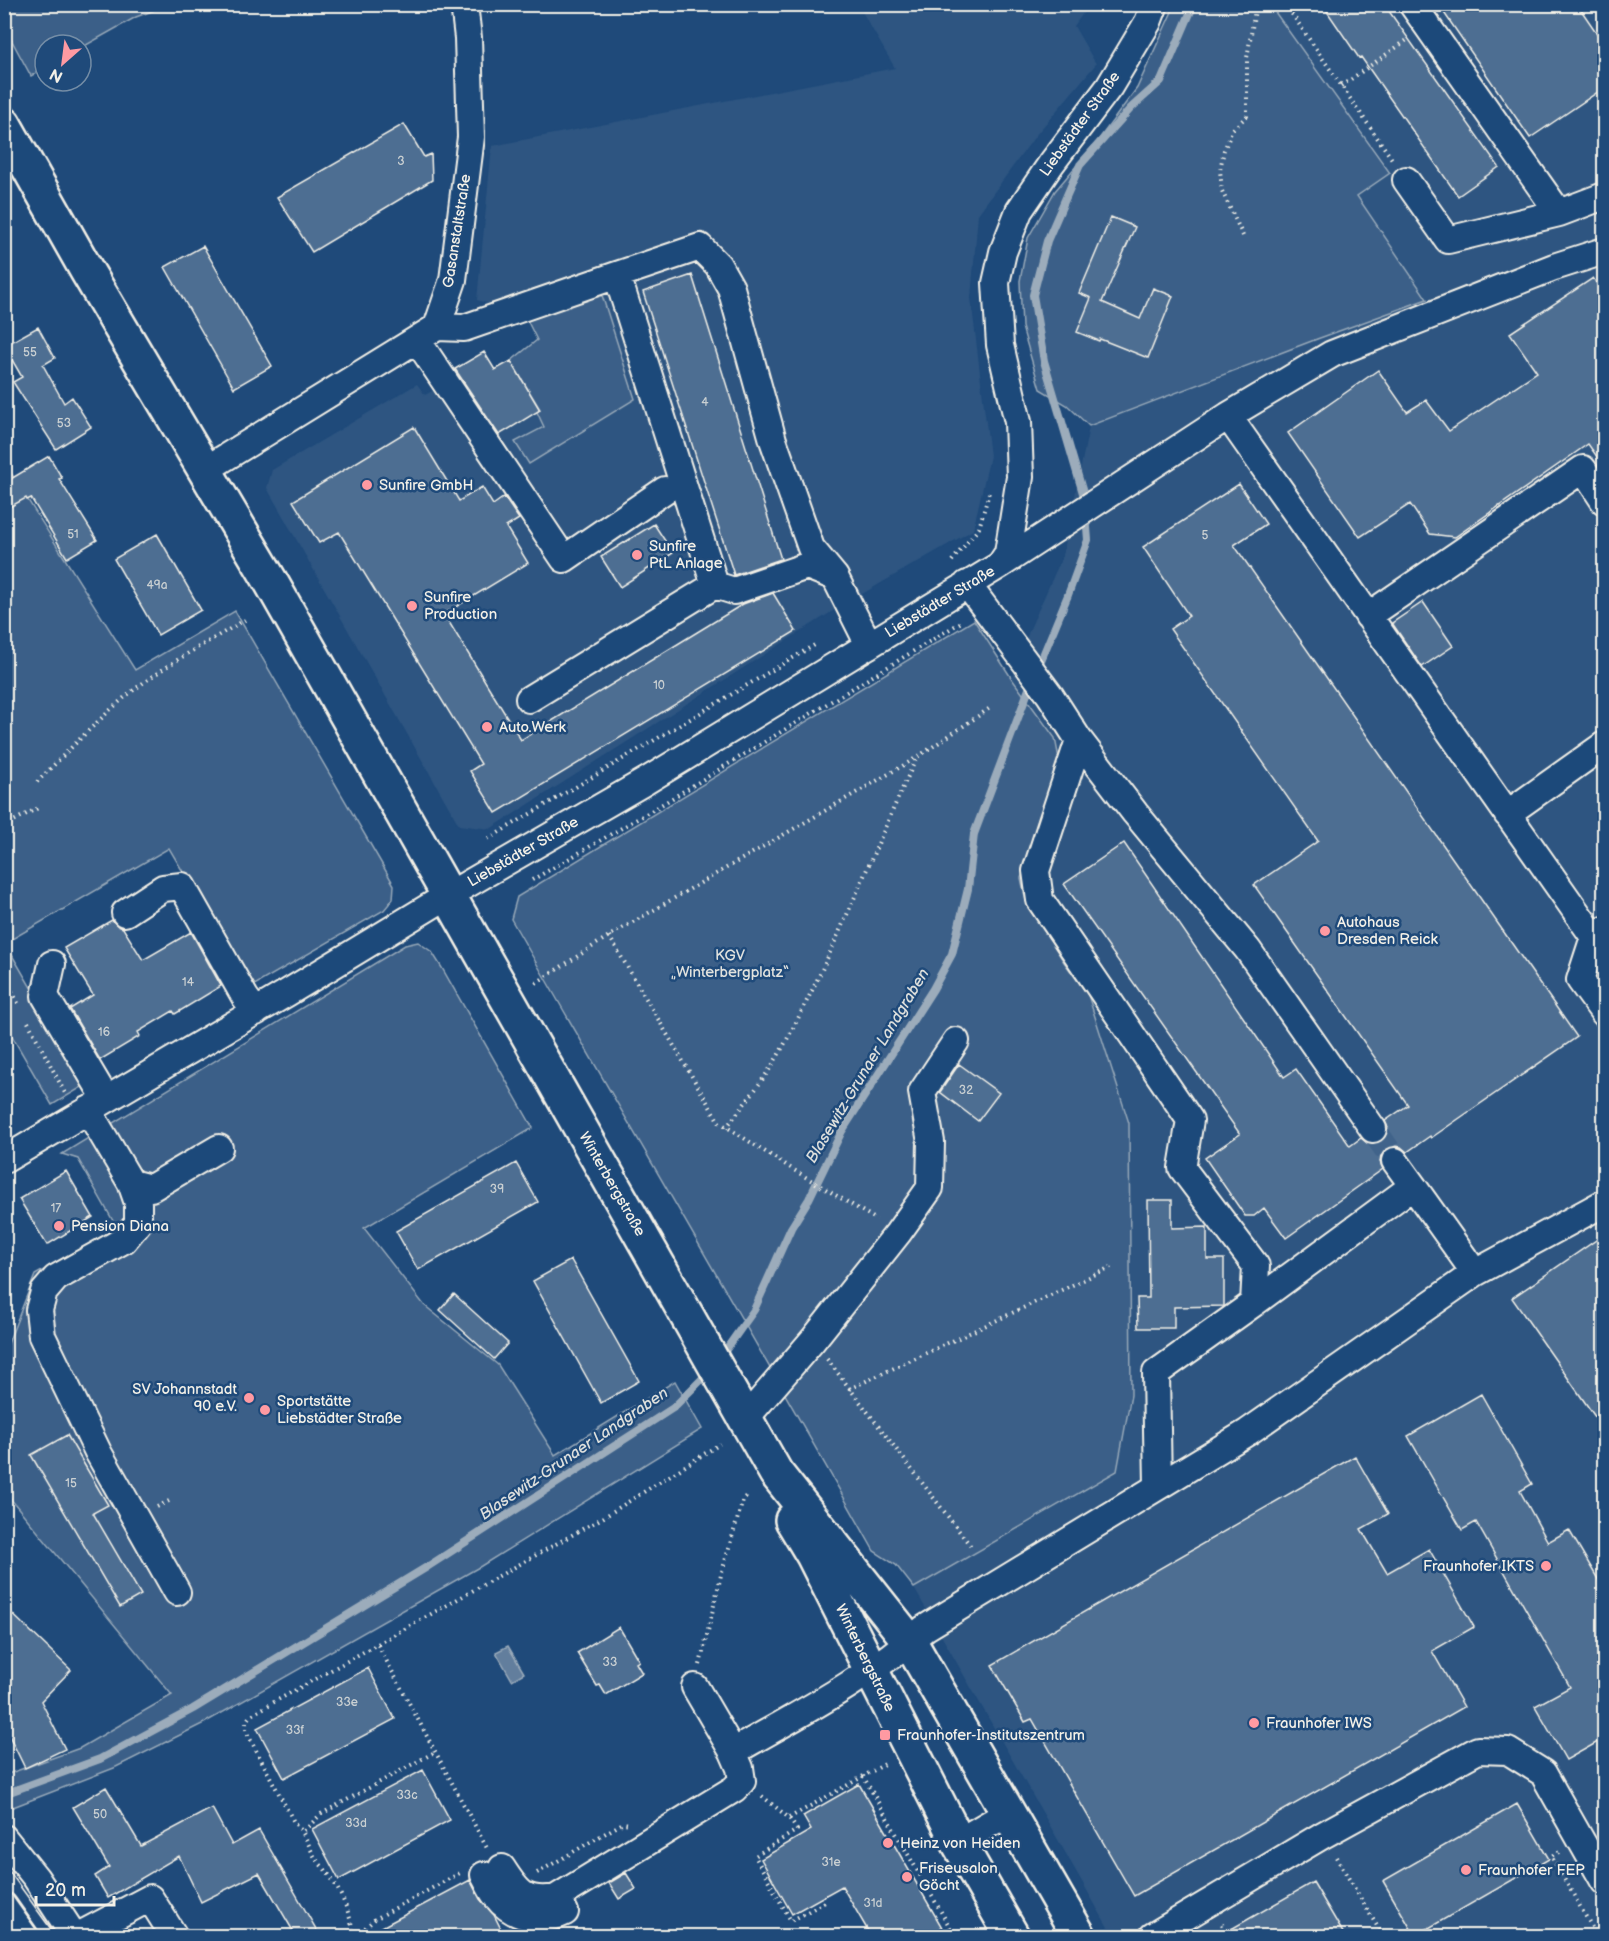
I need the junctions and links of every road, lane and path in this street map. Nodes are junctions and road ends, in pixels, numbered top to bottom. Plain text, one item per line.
1 (464, 4) edge
2 (1155, 4) edge
3 (1256, 4) edge
4 (1285, 4) edge
5 (1412, 4) edge
6 (1426, 26) junction
7 (1341, 86) junction
8 (4, 124) edge
9 (1406, 180) joint
10 (1605, 196) edge
11 (1559, 213) junction
12 (1243, 236) dead end
13 (1605, 251) edge
14 (617, 275) junction
15 (427, 333) junction
16 (1228, 416) junction
17 (205, 470) junction
18 (1020, 477) junction
19 (665, 490) dead end
20 (1605, 501) edge
21 (951, 563) dead end
22 (1000, 565) junction
23 (835, 577) junction
24 (967, 584) junction
25 (715, 585) junction
26 (1368, 616) junction
27 (245, 620) dead end
28 (863, 633) junction
29 (529, 699) dead end
30 (990, 708) dead end
31 (1080, 740) junction
32 (1605, 745) edge
33 (916, 758) junction
34 (37, 782) dead end
35 (38, 808) dead end
36 (1507, 814) junction
37 (4, 826) edge
38 (488, 839) dead end
39 (447, 896) junction
40 (125, 913) dead end
41 (1599, 933) edge
42 (609, 936) junction
43 (52, 964) dead end
44 (4, 975) edge
45 (536, 983) dead end
46 (22, 1010) dead end
47 (256, 1012) junction
48 (1605, 1013) edge
49 (26, 1019) dead end
50 (956, 1041) dead end
51 (87, 1102) junction
52 (726, 1128) junction
53 (1373, 1129) tunnel mouth
54 (219, 1148) dead end
55 (4, 1160) edge
56 (1395, 1161) tunnel mouth
57 (131, 1183) junction
58 (1413, 1186) junction
59 (1605, 1203) edge
60 (898, 1233) junction
61 (1111, 1267) dead end
62 (1475, 1273) junction
63 (1254, 1303) junction
64 (813, 1340) junction
65 (849, 1389) junction
66 (745, 1419) junction
67 (720, 1444) dead end
68 (776, 1473) junction
69 (1158, 1486) junction
70 (749, 1494) dead end
71 (973, 1549) dead end
72 (177, 1592) dead end
73 (910, 1642) junction
74 (378, 1645) junction
75 (872, 1671) junction
76 (695, 1687) joint
77 (910, 1750) junction
78 (435, 1752) junction
79 (733, 1752) junction
80 (863, 1776) junction
81 (742, 1781) junction
82 (1008, 1813) junction
83 (789, 1818) junction
84 (304, 1831) junction
85 (1323, 1835) junction
86 (4, 1838) edge
87 (1581, 1839) junction
88 (958, 1842) junction
89 (487, 1867) junction
90 (1605, 1881) edge
91 (827, 1901) dead end
92 (4, 1906) edge
93 (25, 1936) edge
94 (76, 1936) edge
95 (174, 1936) edge
96 (355, 1936) edge
97 (955, 1936) edge
98 (1012, 1936) edge
99 (1079, 1936) edge
100 (1153, 1936) edge
101 (1383, 1936) edge
102 (1597, 1936) edge

1 - 15 street, Gasanstaltstraße
2 - 18 street, Liebstädter Straße
3 - 12 path
4 - 7 path
5 - 6 street
6 - 7 path
6 - 11 street
7 - 9 path
8 - 17 main road, Winterbergstraße
9 - 11 street
10 - 11 street
13 - 16 street
14 - 15 street
14 - 23 street
14 - 25 street
15 - 17 street
15 - 19 street
16 - 22 street
16 - 26 street
17 - 39 main road, Winterbergstraße
18 - 21 path
18 - 22 street, Liebstädter Straße
20 - 26 street
22 - 24 street, Liebstädter Straße
23 - 25 street
23 - 28 street
24 - 28 street, Liebstädter Straße
24 - 31 street
25 - 29 street
26 - 36 street
27 - 34 path
28 - 38 path
28 - 39 street, Liebstädter Straße
30 - 33 path
31 - 53 street
31 - 63 street
32 - 36 street
33 - 42 path
33 - 52 path
35 - 37 path
36 - 41 street
39 - 47 street, Liebstädter Straße
39 - 66 main road, Winterbergstraße
40 - 47 street
41 - 48 street
42 - 45 path
42 - 52 path
43 - 51 street
44 - 46 path
47 - 51 street, Liebstädter Straße
49 - 51 path
50 - 60 street
51 - 55 street, Liebstädter Straße
51 - 57 street
52 - 60 path
54 - 57 street
56 - 58 street
57 - 72 street
58 - 62 street
58 - 63 street
59 - 62 street
60 - 64 street
61 - 65 path
62 - 69 street
63 - 69 street
64 - 65 path
64 - 66 street
65 - 71 path
66 - 68 main road, Winterbergstraße
67 - 74 path
68 - 73 main road, Winterbergstraße
68 - 75 main road, Winterbergstraße
69 - 73 street
70 - 76 path
73 - 75 street
73 - 82 main road, Winterbergstraße
74 - 78 path
74 - 84 path
75 - 77 main road, Winterbergstraße
75 - 79 street
76 - 79 street
77 - 80 path
77 - 88 main road, Winterbergstraße
78 - 84 path
78 - 89 path
79 - 81 street
80 - 83 path
80 - 97 path
81 - 83 path
81 - 89 street
82 - 88 street
82 - 99 main road, Winterbergstraße
83 - 91 path
84 - 96 path
85 - 87 street
85 - 100 street
85 - 101 path
86 - 94 street
87 - 90 street
87 - 102 path
88 - 98 main road, Winterbergstraße
89 - 96 path
92 - 93 street
94 - 95 street

